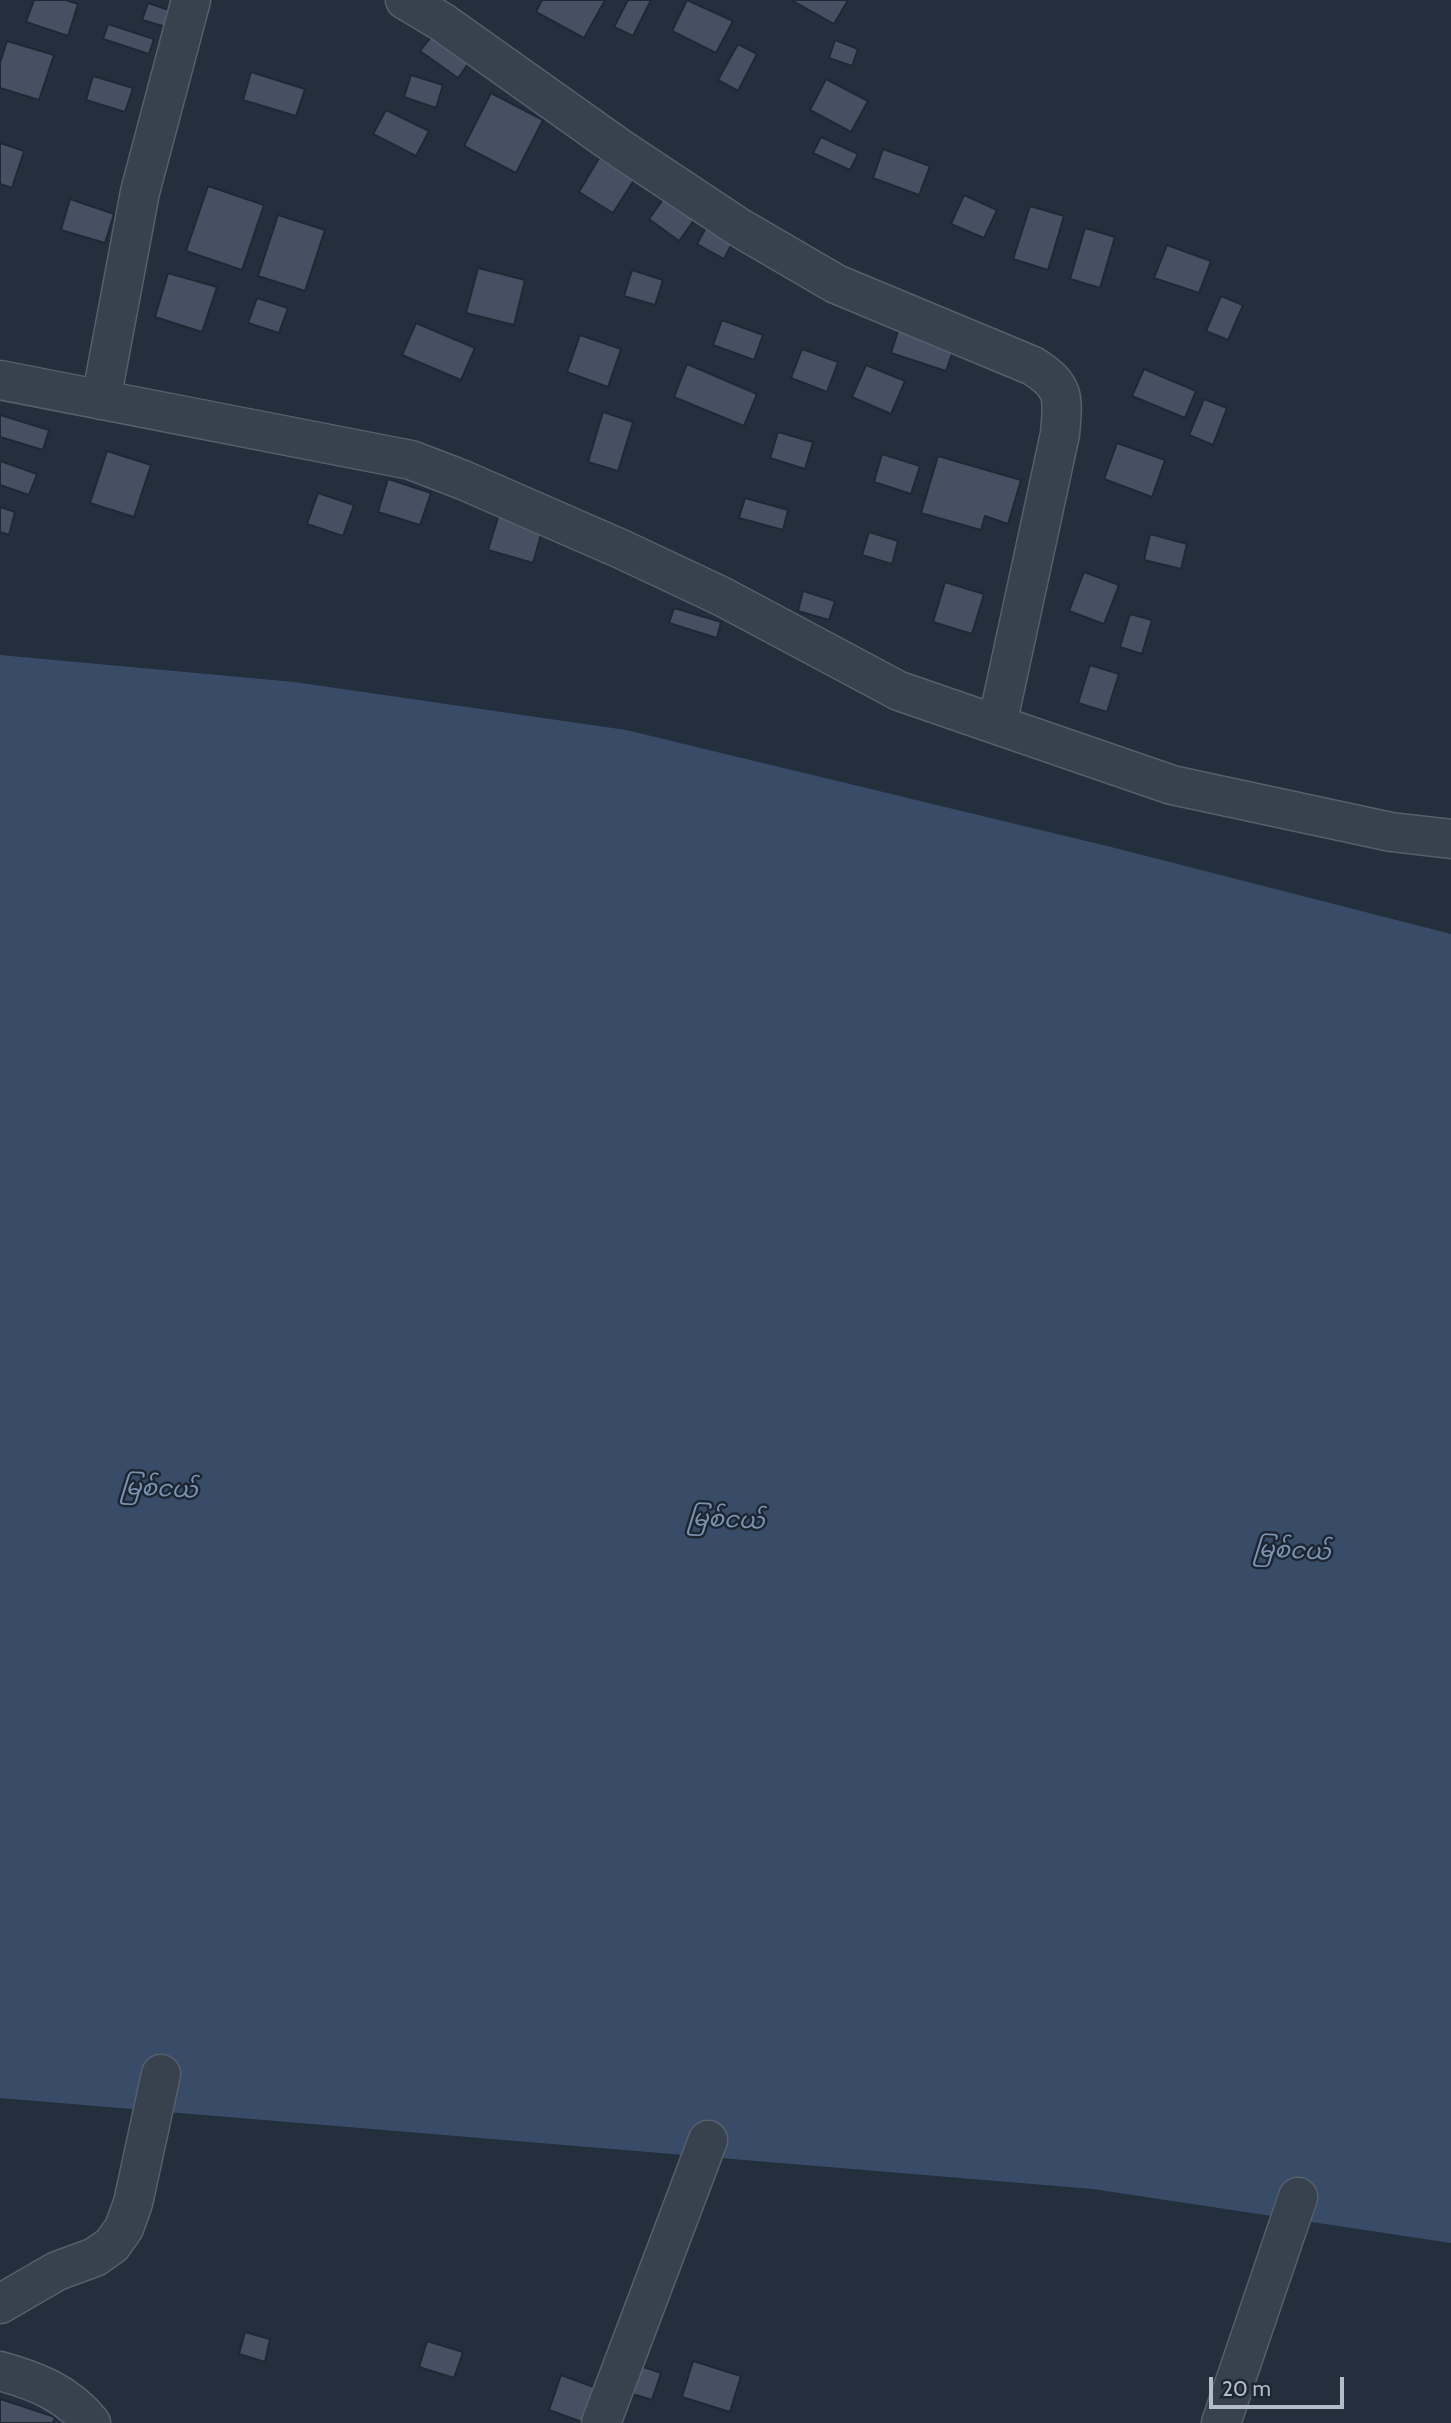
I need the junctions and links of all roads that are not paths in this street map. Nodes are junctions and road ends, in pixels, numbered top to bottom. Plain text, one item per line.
1 (191, 0) edge
2 (405, 0) edge
3 (0, 380) edge
4 (101, 400) junction
5 (997, 725) junction
6 (1451, 839) edge
7 (161, 2074) dead end
8 (708, 2140) dead end
9 (1298, 2197) dead end
10 (0, 2304) edge
11 (0, 2371) edge
12 (91, 2423) edge
13 (601, 2423) edge
14 (1221, 2423) edge

1 - 4 street
2 - 5 street
3 - 4 street
4 - 5 street
5 - 6 street
7 - 10 street
8 - 13 street
9 - 14 street
11 - 12 street

